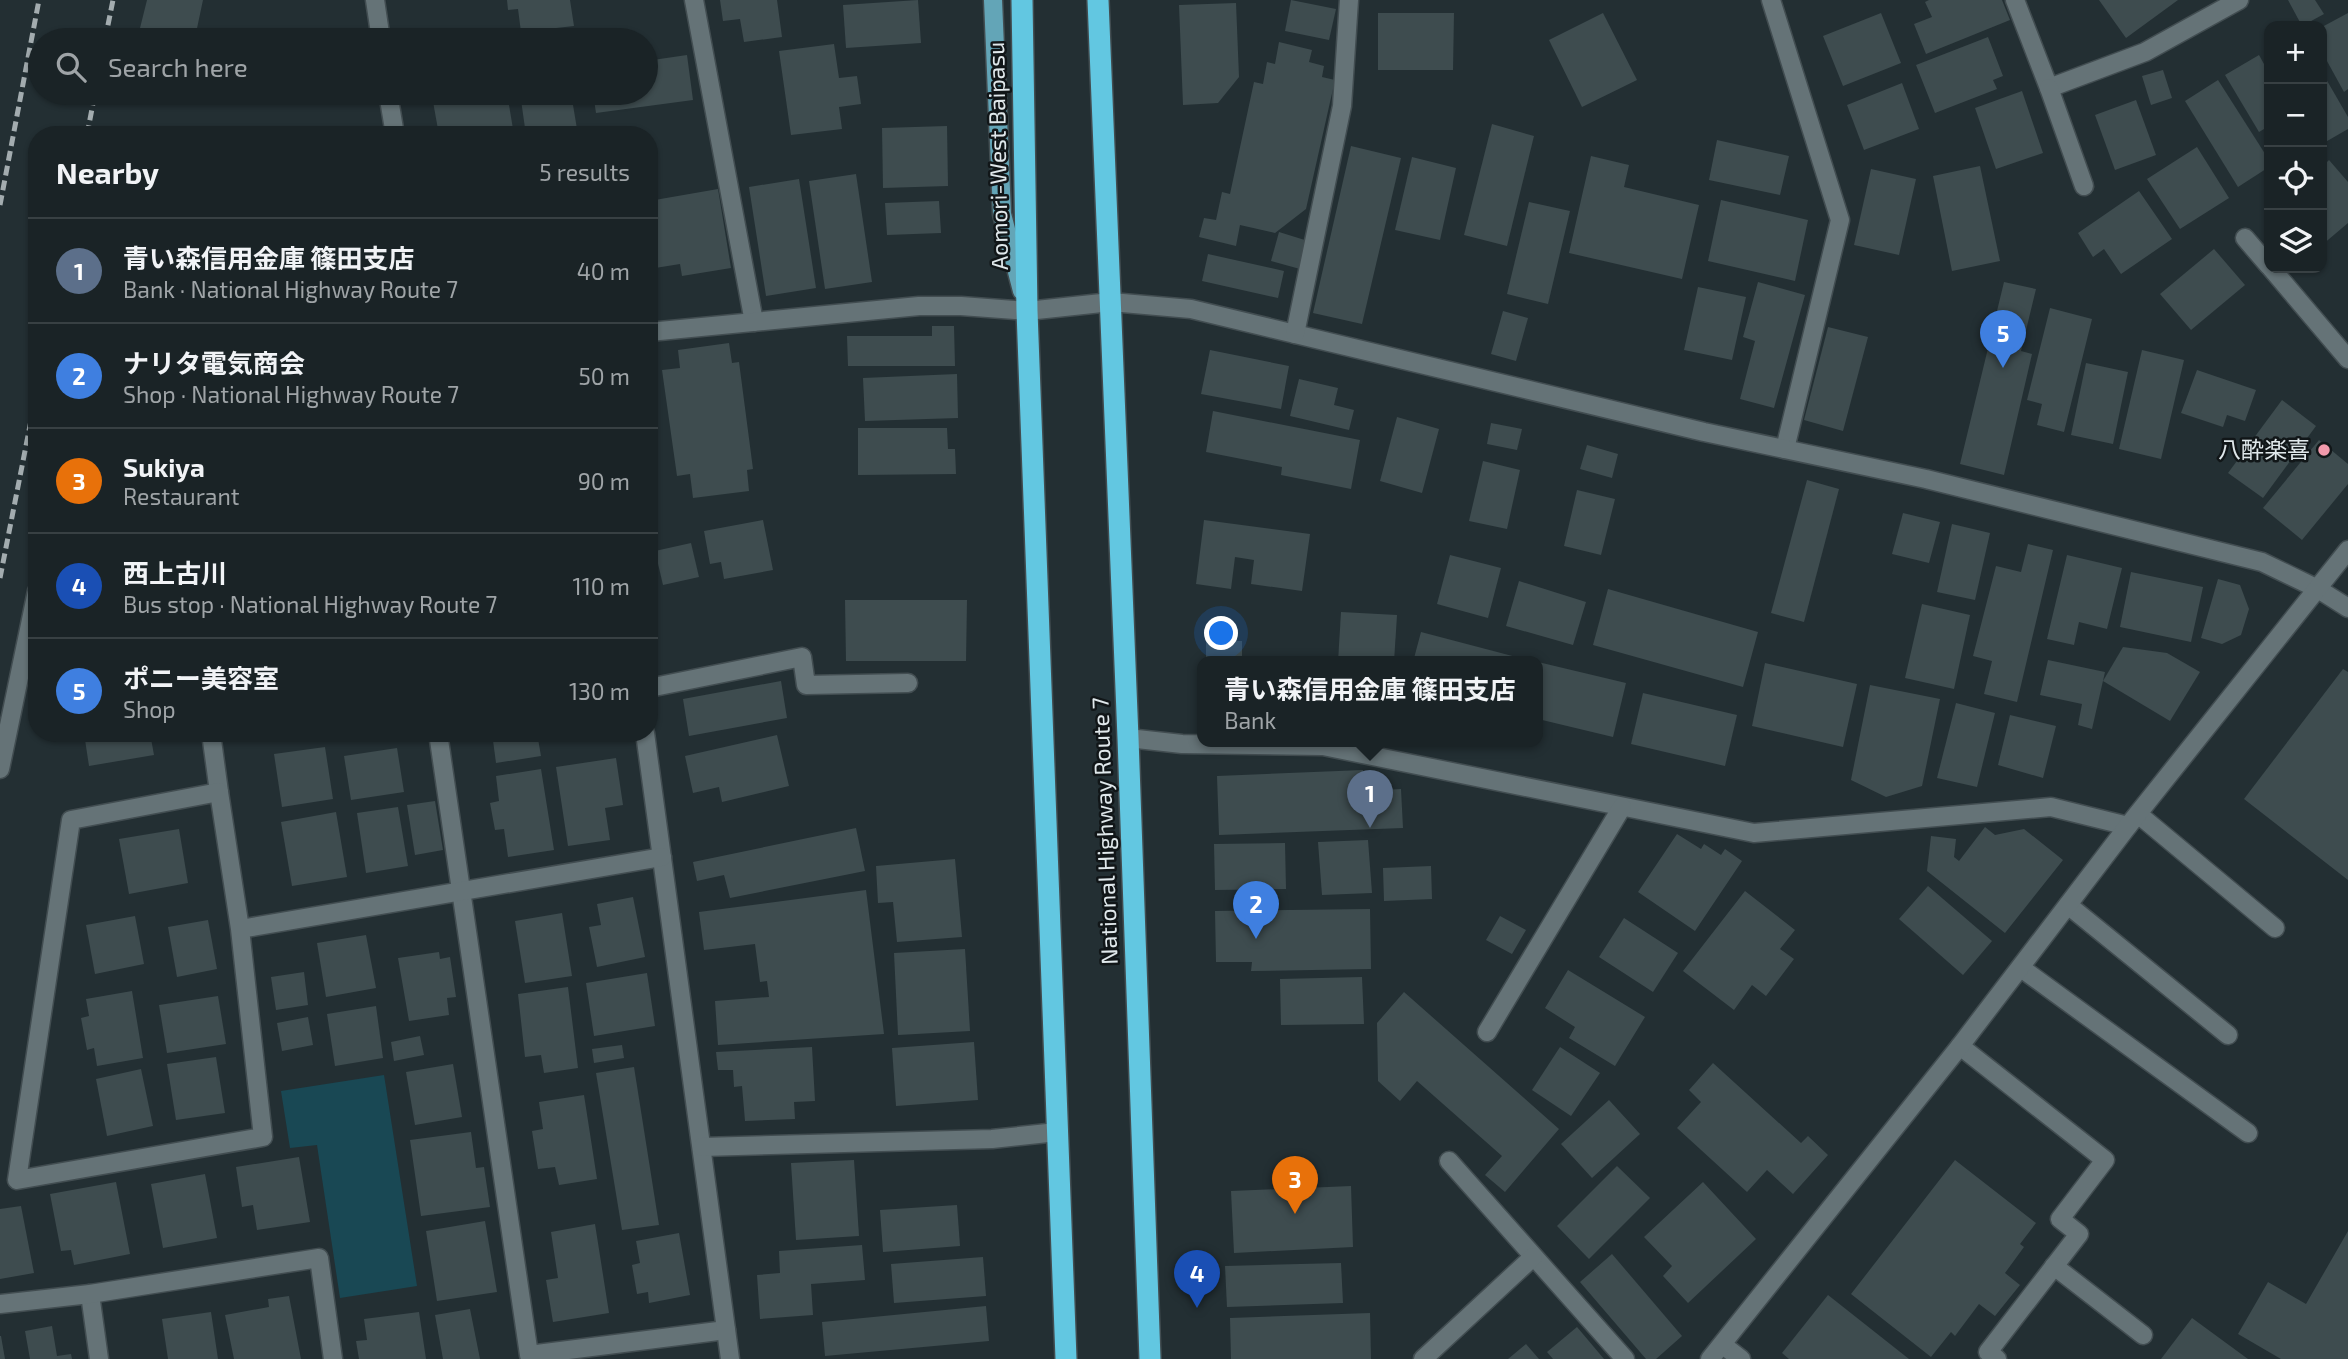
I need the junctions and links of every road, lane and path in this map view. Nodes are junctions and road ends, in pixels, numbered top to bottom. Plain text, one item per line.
1 (375, 0) edge
2 (694, 0) edge
3 (993, 0) edge
4 (1022, 0) edge
5 (1349, 0) edge
6 (1771, 0) edge
7 (2015, 0) edge
8 (2239, 0) edge
9 (1099, 3) edge
10 (379, 28) edge
11 (2049, 88) junction
12 (390, 105) edge
13 (394, 126) edge
14 (2084, 186) dead end
15 (2245, 238) dead end
16 (2264, 260) edge
17 (2275, 273) edge
18 (1111, 302) junction
19 (1027, 311) junction
20 (754, 322) junction
21 (658, 331) edge
22 (1296, 334) junction
23 (2348, 359) edge
24 (1785, 449) junction
25 (2348, 550) edge
26 (2318, 589) junction
27 (2348, 608) edge
28 (28, 634) edge
29 (908, 683) dead end
30 (658, 686) edge
31 (1128, 738) junction
32 (212, 742) edge
33 (439, 742) edge
34 (646, 742) edge
35 (1197, 744) edge
36 (1328, 747) edge
37 (0, 769) edge
38 (219, 792) junction
39 (1622, 807) junction
40 (2133, 820) junction
41 (662, 857) junction
42 (459, 891) junction
43 (2068, 905) junction
44 (2275, 928) dead end
45 (240, 929) junction
46 (2021, 968) junction
47 (1487, 1032) dead end
48 (2228, 1035) dead end
49 (1960, 1046) junction
50 (1057, 1132) junction
51 (2248, 1133) dead end
52 (702, 1147) junction
53 (1448, 1161) dead end
54 (1533, 1257) junction
55 (2054, 1266) junction
56 (90, 1294) junction
57 (0, 1304) edge
58 (726, 1330) junction
59 (2143, 1335) dead end
60 (1723, 1345) junction
61 (99, 1359) edge
62 (333, 1359) edge
63 (730, 1359) edge
64 (1066, 1359) edge
65 (1150, 1359) edge
66 (1423, 1359) edge
67 (1625, 1359) edge
68 (1710, 1359) edge
69 (1741, 1359) edge
70 (1997, 1359) edge

1 - 10 street
2 - 20 street
3 - 19 main road
4 - 19 highway, Aomori-West Baipasu
5 - 22 street
6 - 24 street
7 - 11 street
8 - 11 street
9 - 18 highway
11 - 14 street
12 - 13 street
15 - 16 street
17 - 23 street
18 - 19 street
18 - 22 street
18 - 31 highway, National Highway Route 7
19 - 20 street
19 - 50 highway
20 - 21 street
22 - 24 street
24 - 26 street
25 - 26 street
26 - 27 street
26 - 40 street
28 - 37 street
29 - 30 street
31 - 35 street
31 - 65 highway, National Highway Route 7
32 - 38 street
33 - 42 street
34 - 41 street
36 - 39 street
38 - 45 street
38 - 45 street
39 - 40 street
39 - 47 street
40 - 43 street
40 - 44 street
41 - 42 street
41 - 52 street
42 - 45 street
42 - 58 street
43 - 46 street
43 - 48 street
46 - 49 street
46 - 51 street
49 - 55 street
49 - 60 street
50 - 52 street
50 - 64 highway
52 - 58 street
53 - 54 street
54 - 66 street
54 - 67 street
55 - 59 street
55 - 70 street
56 - 57 street
56 - 61 street
56 - 62 street
58 - 63 street
60 - 68 street
60 - 69 street

